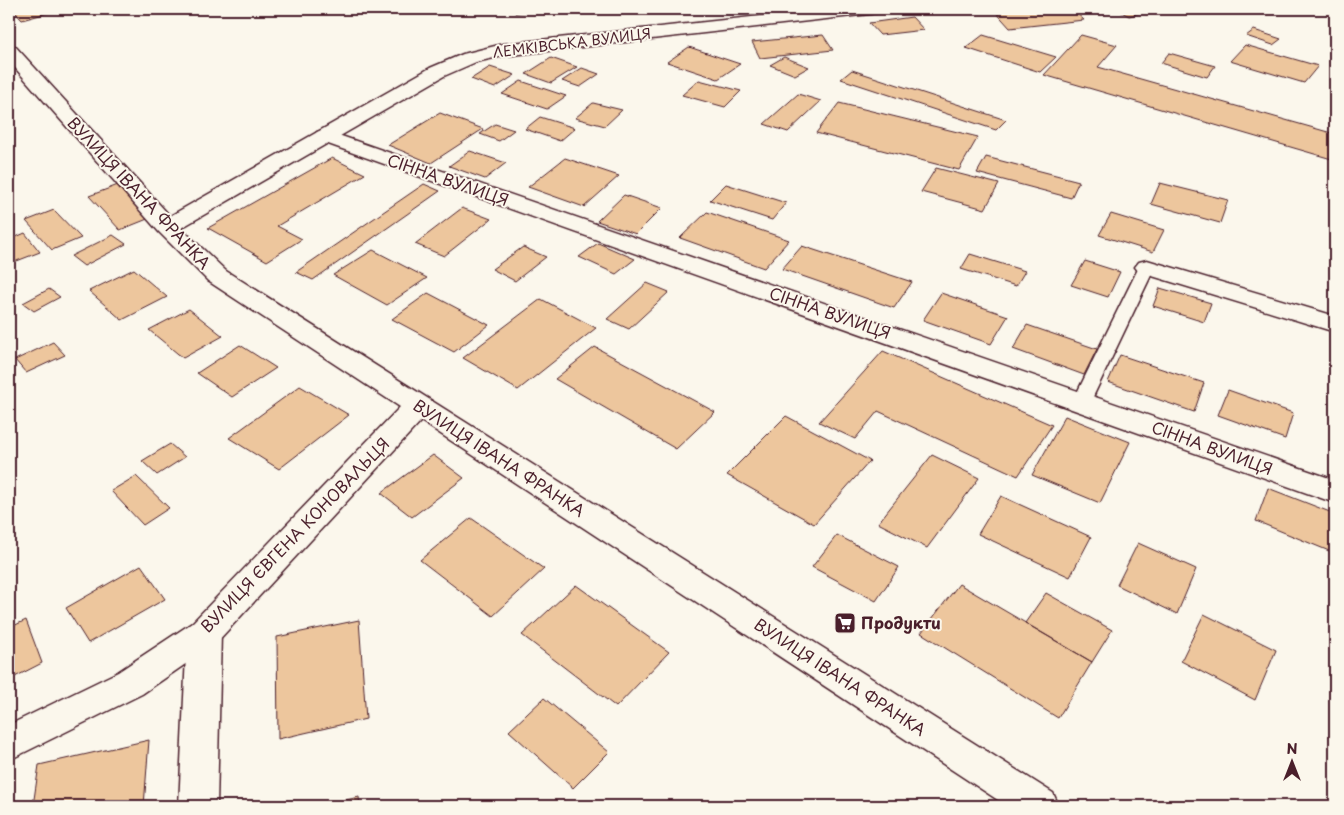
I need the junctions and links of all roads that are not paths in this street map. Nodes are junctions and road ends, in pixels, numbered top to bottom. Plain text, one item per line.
1 (870, 9) edge
2 (9, 50) edge
3 (324, 136) junction
4 (167, 227) junction
5 (1147, 267) joint
6 (1335, 324) edge
7 (1082, 402) junction
8 (418, 406) junction
9 (1335, 492) edge
10 (204, 633) junction
11 (9, 743) edge
12 (198, 806) edge
13 (1040, 806) edge

1 - 3 main road, ЛЕМКІВСЬКА ВУЛИЦЯ
2 - 4 main road, ВУЛИЦЯ ІВАНА ФРАНКА
3 - 4 main road, ЛЕМКІВСЬКА ВУЛИЦЯ
3 - 7 main road, СІННА ВУЛИЦЯ
4 - 8 main road, ВУЛИЦЯ ІВАНА ФРАНКА
5 - 6 main road
5 - 7 lane
7 - 9 main road, СІННА ВУЛИЦЯ
8 - 10 main road, ВУЛИЦЯ ЄВГЕНА КОНОВАЛЬЦЯ
8 - 13 main road, ВУЛИЦЯ ІВАНА ФРАНКА
10 - 11 main road, ВУЛИЦЯ ЄВГЕНА КОНОВАЛЬЦЯ
10 - 12 main road

